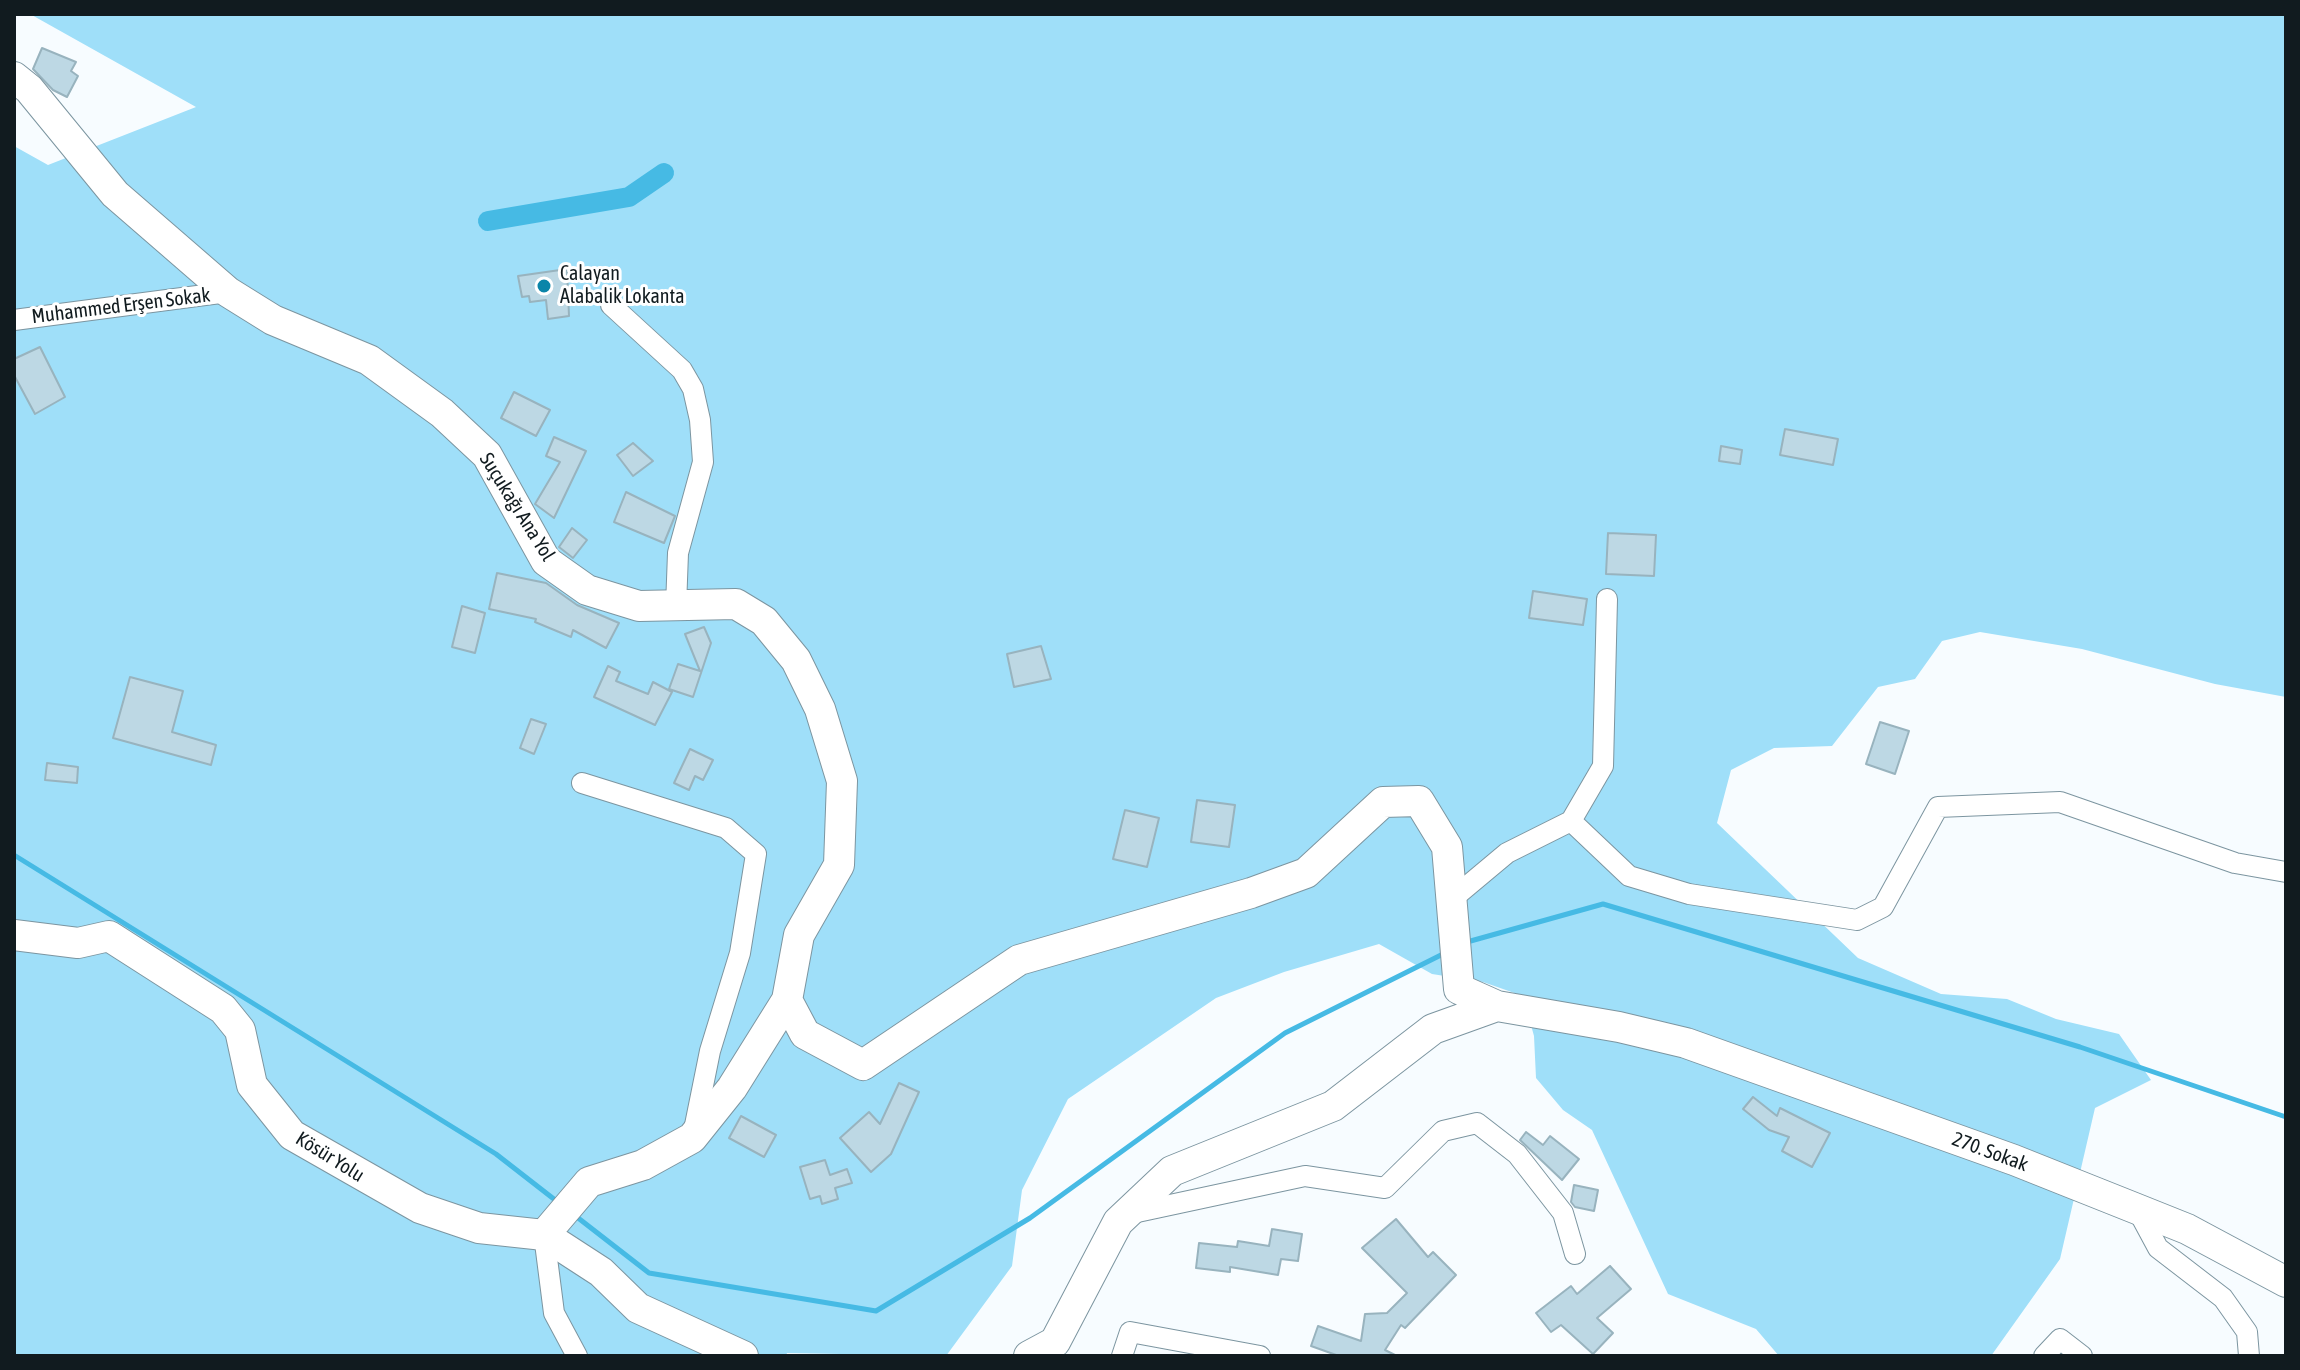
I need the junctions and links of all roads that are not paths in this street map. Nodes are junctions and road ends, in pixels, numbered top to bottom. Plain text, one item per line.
1 (14, 77) edge
2 (228, 292) junction
3 (611, 305) dead end
4 (14, 320) edge
5 (1607, 599) dead end
6 (676, 607) junction
7 (582, 783) dead end
8 (1571, 821) junction
9 (2286, 872) edge
10 (1452, 899) junction
11 (14, 935) edge
12 (787, 1000) junction
13 (1497, 1006) junction
14 (692, 1138) junction
15 (2137, 1209) junction
16 (1125, 1215) junction
17 (544, 1235) junction
18 (1575, 1254) dead end
19 (2286, 1282) edge
20 (577, 1356) edge
21 (743, 1356) edge
22 (1029, 1356) edge
23 (1122, 1356) edge
24 (1260, 1356) edge
25 (2044, 1356) edge
26 (2082, 1356) edge
27 (2249, 1356) edge

1 - 2 street, Suçukağı Ana Yol
2 - 4 street, Muhammed Erşen Sokak
2 - 6 street, Suçukağı Ana Yol
3 - 6 street
5 - 8 street
6 - 12 street, Suçukağı Ana Yol
7 - 14 street
8 - 9 street
8 - 10 street
10 - 12 street
10 - 13 street, 270. Sokak
11 - 17 street, Kösür Yolu
12 - 14 street, Suçukağı Ana Yol
13 - 15 street, 270. Sokak
13 - 16 street
14 - 17 street, Suçukağı Ana Yol
15 - 19 street, 270. Sokak
15 - 27 street
16 - 18 street
16 - 22 street
17 - 20 street
17 - 21 street
23 - 24 street
25 - 26 street

